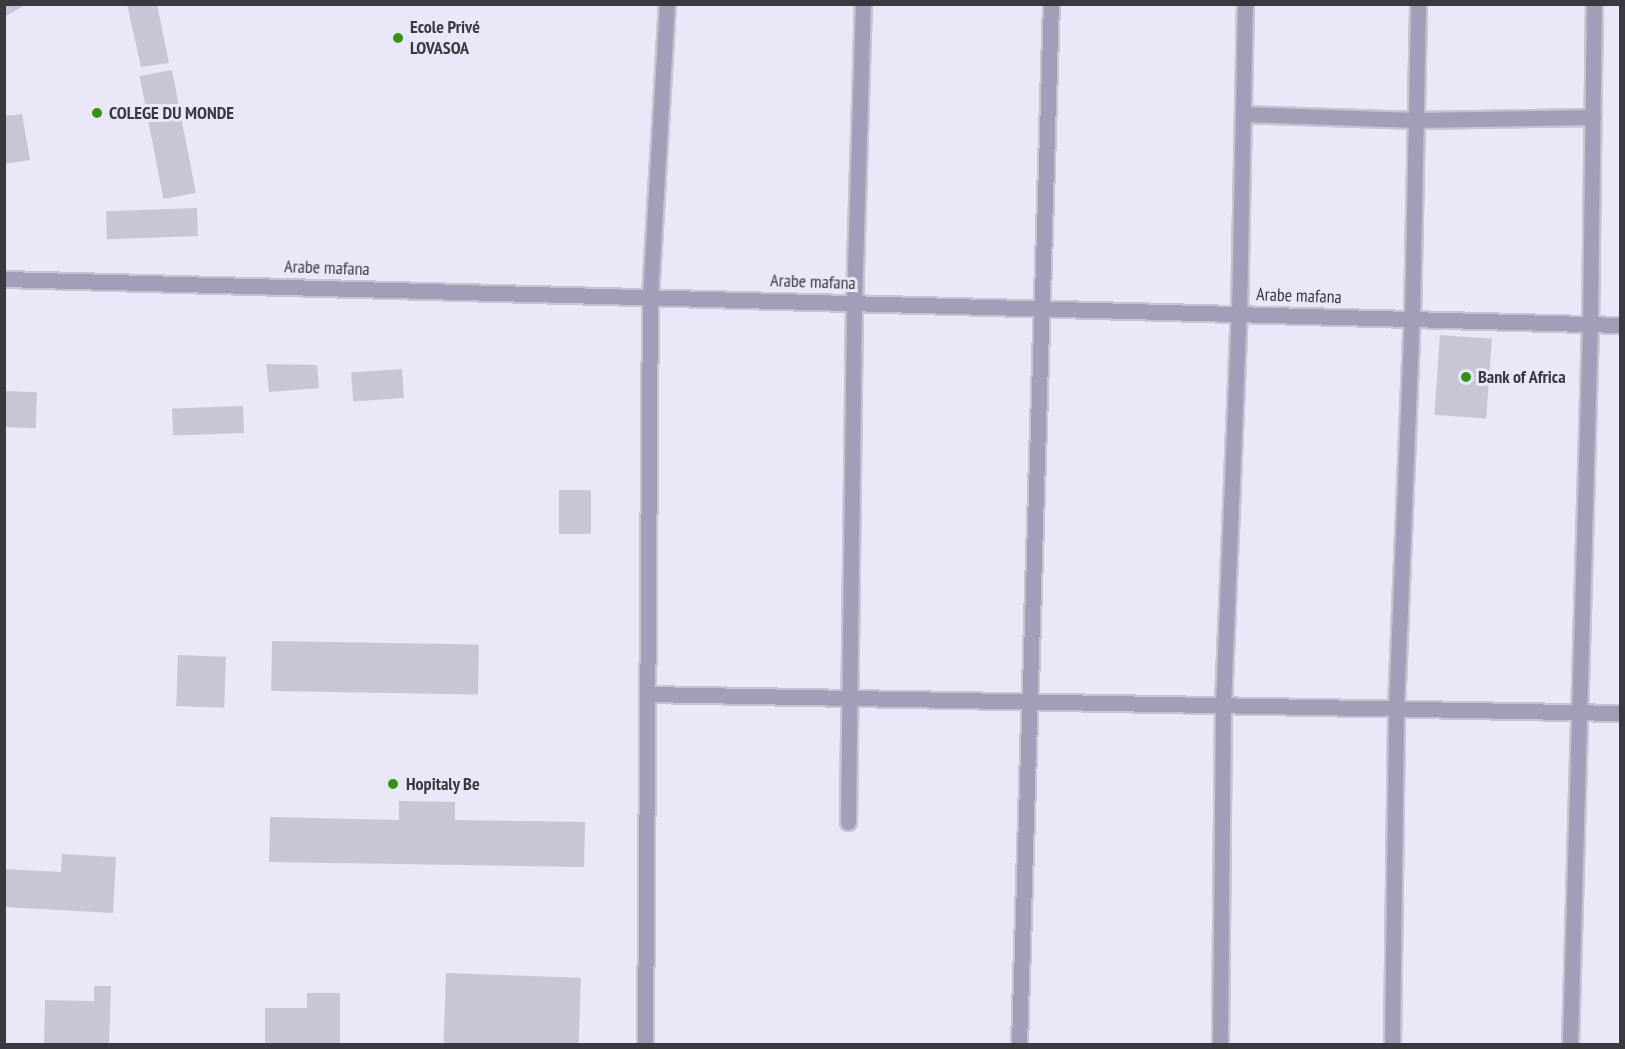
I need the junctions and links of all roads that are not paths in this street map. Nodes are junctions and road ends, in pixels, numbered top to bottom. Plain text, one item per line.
1 (667, 4) edge
2 (863, 4) edge
3 (1051, 4) edge
4 (1245, 4) edge
5 (1418, 4) edge
6 (1594, 4) edge
7 (1243, 114) junction
8 (1593, 117) junction
9 (1415, 120) junction
10 (4, 279) edge
11 (650, 297) junction
12 (854, 303) junction
13 (1043, 309) junction
14 (1239, 314) junction
15 (1412, 319) junction
16 (1590, 324) junction
17 (1620, 325) edge
18 (647, 694) junction
19 (849, 698) junction
20 (1030, 702) junction
21 (1223, 705) junction
22 (1396, 709) junction
23 (1578, 713) junction
24 (1620, 713) edge
25 (848, 822) dead end
26 (645, 1044) edge
27 (1019, 1044) edge
28 (1220, 1044) edge
29 (1392, 1044) edge
30 (1570, 1044) edge

1 - 11 street
2 - 12 street
3 - 13 street
4 - 7 street
5 - 9 street
6 - 8 street
7 - 9 street
7 - 14 street
8 - 9 street
8 - 16 street
9 - 15 street
10 - 11 street, Arabe mafana
11 - 12 street, Arabe mafana
11 - 18 street
12 - 13 street, Arabe mafana
12 - 19 street
13 - 14 street, Arabe mafana
13 - 20 street
14 - 15 street, Arabe mafana
14 - 21 street
15 - 16 street, Arabe mafana
15 - 22 street
16 - 17 street, Arabe mafana
16 - 23 street
18 - 19 street
18 - 26 street
19 - 20 street
19 - 25 street
20 - 21 street
20 - 27 street
21 - 22 street
21 - 28 street
22 - 23 street
22 - 29 street
23 - 24 street
23 - 30 street

